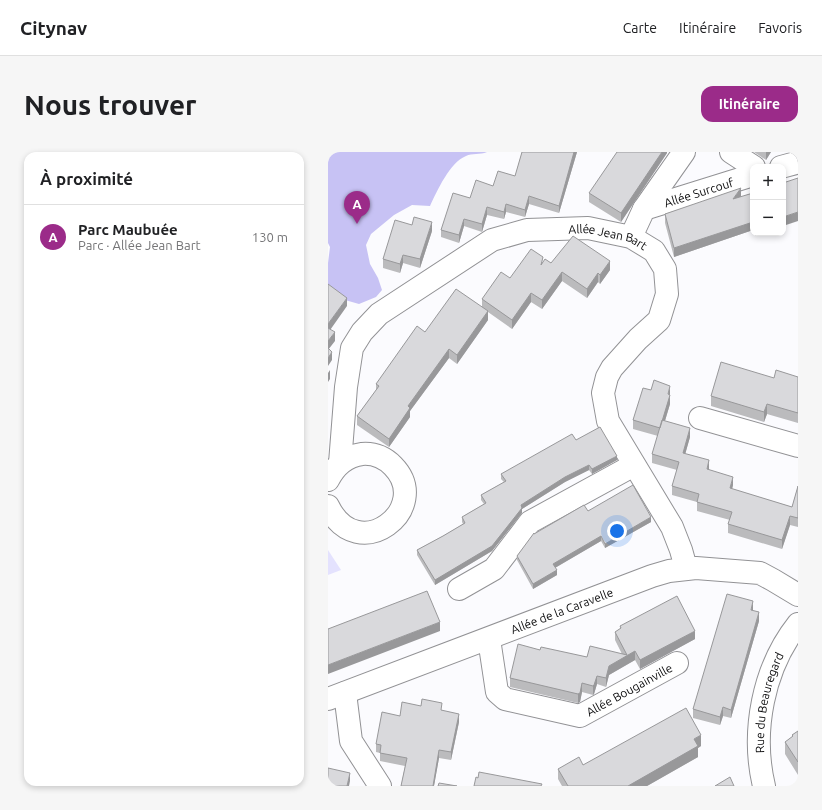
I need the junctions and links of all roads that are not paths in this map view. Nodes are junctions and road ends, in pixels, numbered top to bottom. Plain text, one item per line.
1 (684, 152) edge
2 (731, 152) edge
3 (750, 164) edge
4 (750, 176) edge
5 (644, 209) junction
6 (631, 237) junction
7 (700, 418) dead end
8 (798, 446) edge
9 (634, 465) junction
10 (334, 472) edge
11 (328, 506) edge
12 (686, 568) junction
13 (459, 589) dead end
14 (798, 595) edge
15 (798, 624) edge
16 (489, 638) junction
17 (677, 663) dead end
18 (337, 696) edge
19 (380, 786) edge
20 (764, 786) edge

1 - 5 street, Allée Surcouf
2 - 3 street
4 - 5 street, Allée Surcouf
5 - 6 street, Allée Surcouf
6 - 9 street, Allée Jean Bart
6 - 10 street, Allée Jean Bart
7 - 8 street
9 - 12 street, Allée Jean Bart
9 - 13 street
10 - 11 street, Allée Jean Bart
12 - 14 street, Allée de la Caravelle
12 - 16 street, Allée de la Caravelle
15 - 20 street, Rue du Beauregard
16 - 17 street, Allée Bougainville
16 - 18 street, Allée de la Caravelle
18 - 19 street

